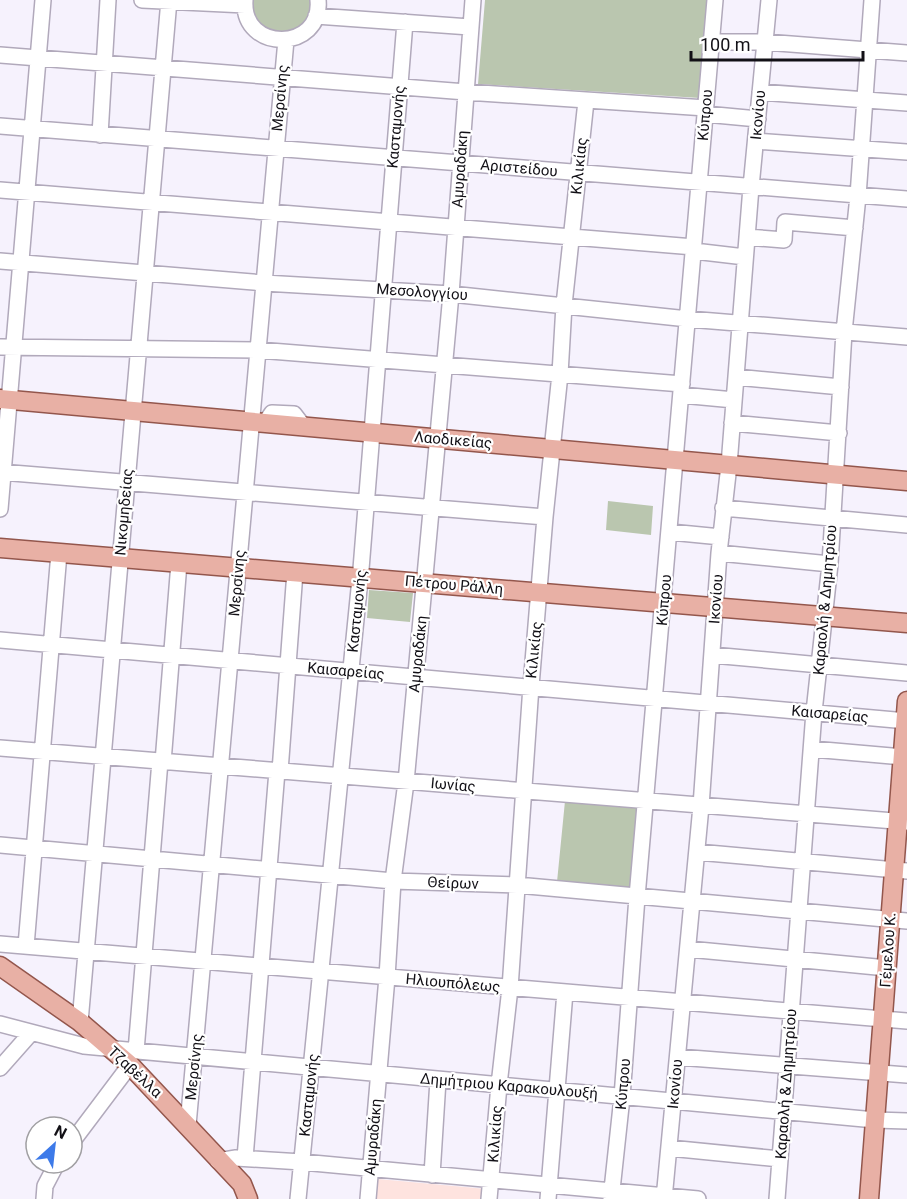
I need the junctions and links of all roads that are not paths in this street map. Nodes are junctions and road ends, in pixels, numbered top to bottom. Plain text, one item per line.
1 (43, 0) edge
2 (108, 0) edge
3 (142, 0) edge
4 (318, 0) edge
5 (472, 0) edge
6 (715, 0) edge
7 (769, 0) edge
8 (872, 0) edge
9 (169, 1) edge
10 (245, 3) edge
11 (316, 16) junction
12 (405, 22) junction
13 (471, 27) junction
14 (286, 40) junction
15 (711, 42) junction
16 (765, 42) junction
17 (869, 50) junction
18 (907, 52) edge
19 (0, 55) edge
20 (38, 58) junction
21 (104, 63) junction
22 (163, 67) junction
23 (282, 76) junction
24 (399, 86) junction
25 (466, 92) junction
26 (760, 92) junction
27 (865, 99) junction
28 (586, 101) junction
29 (907, 103) edge
30 (706, 111) junction
31 (758, 119) junction
32 (0, 126) edge
33 (32, 129) junction
34 (100, 135) junction
35 (156, 139) junction
36 (756, 141) junction
37 (861, 148) junction
38 (276, 149) junction
39 (907, 152) edge
40 (393, 158) junction
41 (460, 164) junction
42 (579, 173) junction
43 (700, 183) junction
44 (751, 187) junction
45 (0, 190) edge
46 (27, 192) junction
47 (858, 196) junction
48 (907, 199) edge
49 (151, 202) junction
50 (270, 212) junction
51 (389, 222) junction
52 (456, 226) junction
53 (855, 228) junction
54 (572, 237) junction
55 (747, 237) junction
56 (694, 249) junction
57 (745, 257) junction
58 (0, 261) edge
59 (21, 263) junction
60 (145, 273) junction
61 (264, 283) junction
62 (383, 290) junction
63 (451, 294) junction
64 (564, 305) junction
65 (688, 319) junction
66 (740, 324) junction
67 (844, 332) junction
68 (907, 337) edge
69 (7, 347) edge
70 (139, 349) junction
71 (258, 350) junction
72 (378, 359) junction
73 (444, 365) junction
74 (560, 374) junction
75 (736, 377) junction
76 (841, 387) junction
77 (682, 390) junction
78 (5, 399) edge
79 (734, 400) junction
80 (133, 411) junction
81 (258, 422) junction
82 (732, 423) junction
83 (372, 433) junction
84 (838, 433) junction
85 (438, 439) junction
86 (553, 449) junction
87 (676, 460) junction
88 (729, 465) junction
89 (2, 472) edge
90 (836, 475) junction
91 (907, 481) edge
92 (127, 483) junction
93 (245, 494) junction
94 (365, 503) junction
95 (432, 508) junction
96 (723, 508) junction
97 (0, 509) edge
98 (545, 517) junction
99 (832, 519) junction
100 (907, 525) edge
101 (670, 532) junction
102 (721, 537) junction
103 (0, 548) edge
104 (59, 553) junction
105 (719, 553) junction
106 (120, 558) junction
107 (179, 563) junction
108 (830, 564) junction
109 (239, 568) junction
110 (295, 572) junction
111 (360, 578) junction
112 (425, 583) junction
113 (540, 592) junction
114 (664, 603) junction
115 (716, 607) junction
116 (824, 616) junction
117 (907, 622) edge
118 (0, 640) edge
119 (52, 645) junction
120 (112, 650) junction
121 (171, 655) junction
122 (712, 655) junction
123 (231, 660) junction
124 (819, 664) junction
125 (286, 665) junction
126 (351, 671) junction
127 (907, 673) edge
128 (416, 677) junction
129 (531, 686) junction
130 (656, 698) junction
131 (907, 701) edge
132 (708, 703) junction
133 (814, 712) junction
134 (906, 721) edge
135 (0, 748) edge
136 (812, 749) junction
137 (42, 752) junction
138 (103, 757) junction
139 (903, 757) junction
140 (162, 761) junction
141 (221, 766) junction
142 (278, 771) junction
143 (341, 776) junction
144 (904, 776) edge
145 (406, 782) junction
146 (524, 791) junction
147 (646, 801) junction
148 (701, 806) junction
149 (807, 814) junction
150 (902, 822) edge
151 (0, 845) edge
152 (33, 848) junction
153 (697, 852) junction
154 (94, 854) junction
155 (152, 859) junction
156 (803, 861) junction
157 (212, 864) junction
158 (268, 870) junction
159 (901, 870) edge
160 (329, 875) junction
161 (393, 881) junction
162 (517, 885) junction
163 (637, 897) junction
164 (693, 901) junction
165 (799, 910) junction
166 (899, 920) edge
167 (0, 944) edge
168 (26, 946) junction
169 (688, 949) junction
170 (86, 951) junction
171 (144, 956) junction
172 (795, 959) junction
173 (204, 961) junction
174 (0, 966) edge
175 (260, 966) junction
176 (887, 968) junction
177 (321, 971) junction
178 (387, 977) junction
179 (510, 988) junction
180 (565, 992) junction
181 (629, 998) junction
182 (682, 1002) junction
183 (791, 1011) junction
184 (883, 1019) junction
185 (80, 1022) junction
186 (907, 1022) edge
187 (0, 1024) edge
188 (31, 1033) junction
189 (111, 1049) junction
190 (195, 1057) junction
191 (678, 1057) junction
192 (133, 1058) junction
193 (253, 1062) junction
194 (787, 1067) junction
195 (0, 1068) edge
196 (312, 1068) junction
197 (879, 1071) junction
198 (379, 1074) junction
199 (907, 1075) edge
200 (438, 1080) junction
201 (499, 1085) junction
202 (557, 1091) junction
203 (622, 1097) junction
204 (674, 1102) junction
205 (783, 1112) junction
206 (875, 1120) junction
207 (907, 1121) edge
208 (84, 1125) edge
209 (188, 1125) junction
210 (669, 1148) junction
211 (233, 1159) junction
212 (780, 1159) junction
213 (302, 1162) junction
214 (370, 1169) junction
215 (51, 1175) edge
216 (432, 1175) junction
217 (491, 1181) junction
218 (548, 1192) edge
219 (612, 1195) edge
220 (664, 1197) edge
221 (44, 1199) edge
222 (248, 1199) edge
223 (298, 1199) edge
224 (368, 1199) edge
225 (489, 1199) edge
226 (698, 1199) edge
227 (777, 1199) edge
228 (868, 1199) edge

1 - 20 street
2 - 21 street
3 - 9 street
4 - 11 street
5 - 13 street, Αμυραδάκη
6 - 15 street, Κύπρου
7 - 16 street, Ικονίου
8 - 17 street, Καραολή & Δημητρίου
9 - 10 street
9 - 22 street, Νικομηδείας
10 - 14 street
11 - 12 street
11 - 14 street
12 - 13 street
12 - 24 street, Κασταμονής
13 - 25 street, Αμυραδάκη
14 - 23 street, Μερσίνης
15 - 16 street
15 - 30 street, Κύπρου
16 - 17 street
16 - 26 street, Ικονίου
17 - 18 street
17 - 27 street, Καραολή & Δημητρίου
19 - 20 street
20 - 21 street
20 - 33 street
21 - 22 street
21 - 34 street
22 - 23 street
22 - 35 street, Νικομηδείας
23 - 24 street
23 - 38 street, Μερσίνης
24 - 25 street
24 - 40 street, Κασταμονής
25 - 28 street
25 - 41 street, Αμυραδάκη
26 - 27 street
26 - 31 street, Ικονίου
27 - 29 street
27 - 37 street, Καραολή & Δημητρίου
28 - 30 street
28 - 42 street, Κιλικίας
30 - 31 street
30 - 43 street, Κύπρου
31 - 36 street, Ικονίου
32 - 33 street, Αριστείδου
33 - 34 street, Αριστείδου
33 - 46 street
34 - 35 street, Αριστείδου
35 - 38 street, Αριστείδου
35 - 49 street, Νικομηδείας
36 - 37 street
36 - 44 street, Ικονίου
37 - 39 street
37 - 47 street, Καραολή & Δημητρίου
38 - 40 street, Αριστείδου
38 - 50 street, Μερσίνης
40 - 41 street, Αριστείδου
40 - 51 street, Κασταμονής
41 - 42 street, Αριστείδου
41 - 52 street, Αμυραδάκη
42 - 43 street, Αριστείδου
42 - 54 street, Κιλικίας
43 - 44 street, Αριστείδου
43 - 56 street, Κύπρου
44 - 47 street, Αριστείδου
44 - 55 street, Ικονίου
45 - 46 street
46 - 49 street
46 - 59 street
47 - 48 street, Αριστείδου
47 - 53 street, Καραολή & Δημητρίου
49 - 50 street
49 - 60 street, Νικομηδείας
50 - 51 street
50 - 61 street, Μερσίνης
51 - 52 street
51 - 62 street, Κασταμονής
52 - 54 street
52 - 63 street, Αμυραδάκη
53 - 55 street
53 - 67 street, Καραολή & Δημητρίου
54 - 56 street
54 - 64 street, Κιλικίας
55 - 57 street, Ικονίου
56 - 57 street
56 - 65 street, Κύπρου
57 - 66 street, Ικονίου
58 - 59 street, Μεσολογγίου
59 - 60 street, Μεσολογγίου
59 - 69 street
60 - 61 street, Μεσολογγίου
60 - 70 street, Νικομηδείας
61 - 62 street, Μεσολογγίου
61 - 71 street, Μερσίνης
62 - 63 street, Μεσολογγίου
62 - 72 street, Κασταμονής
63 - 64 street, Μεσολογγίου
63 - 73 street, Αμυραδάκη
64 - 65 street, Μεσολογγίου
64 - 74 street, Κιλικίας
65 - 66 street, Μεσολογγίου
65 - 77 street, Κύπρου
66 - 67 street, Μεσολογγίου
66 - 75 street, Ικονίου
67 - 68 street, Μεσολογγίου
67 - 76 street, Καραολή & Δημητρίου
69 - 70 street
69 - 78 street
70 - 71 street
70 - 80 street, Νικομηδείας
71 - 72 street
71 - 81 street, Μερσίνης
72 - 73 street
72 - 83 street, Κασταμονής
73 - 74 street
73 - 85 street, Αμυραδάκη
74 - 77 street
74 - 86 street, Κιλικίας
75 - 76 street
75 - 79 street, Ικονίου
76 - 84 street, Καραολή & Δημητρίου
77 - 79 street
77 - 87 street, Κύπρου
78 - 80 main road, Λαοδικείας
78 - 89 street
79 - 82 street, Ικονίου
80 - 81 main road, Λαοδικείας
80 - 92 street, Νικομηδείας
81 - 83 main road, Λαοδικείας
81 - 93 street, Μερσίνης
82 - 84 street
82 - 88 street, Ικονίου
83 - 85 main road, Λαοδικείας
83 - 94 street, Κασταμονής
84 - 90 street, Καραολή & Δημητρίου
85 - 86 main road, Λαοδικείας
85 - 95 street, Αμυραδάκη
86 - 87 main road, Λαοδικείας
86 - 98 street, Κιλικίας
87 - 88 main road, Λαοδικείας
87 - 101 street, Κύπρου
88 - 90 main road, Λαοδικείας
88 - 96 street, Ικονίου
89 - 92 street
89 - 97 street
90 - 91 main road, Λαοδικείας
90 - 99 street, Καραολή & Δημητρίου
92 - 93 street
92 - 106 street, Νικομηδείας
93 - 94 street
93 - 109 street, Μερσίνης
94 - 95 street
94 - 111 street, Κασταμονής
95 - 98 street
95 - 112 street, Αμυραδάκη
96 - 99 street
96 - 102 street, Ικονίου
98 - 113 street, Κιλικίας
99 - 100 street
99 - 108 street, Καραολή & Δημητρίου
101 - 102 street
101 - 114 street, Κύπρου
102 - 105 street, Ικονίου
103 - 104 main road, Πέτρου Ράλλη
104 - 106 main road, Πέτρου Ράλλη
104 - 119 street
105 - 108 street
105 - 115 street, Ικονίου
106 - 107 main road, Πέτρου Ράλλη
106 - 120 street, Νικομηδείας
107 - 109 main road, Πέτρου Ράλλη
107 - 121 street
108 - 116 street, Καραολή & Δημητρίου
109 - 110 main road, Πέτρου Ράλλη
109 - 123 street, Μερσίνης
110 - 111 main road, Πέτρου Ράλλη
110 - 125 street
111 - 112 main road, Πέτρου Ράλλη
111 - 126 street, Κασταμονής
112 - 113 main road, Πέτρου Ράλλη
112 - 128 street, Αμυραδάκη
113 - 114 main road, Πέτρου Ράλλη
113 - 129 street, Κιλικίας
114 - 115 main road, Πέτρου Ράλλη
114 - 130 street, Κύπρου
115 - 116 main road, Πέτρου Ράλλη
115 - 122 street, Ικονίου
116 - 117 main road, Πέτρου Ράλλη
116 - 124 street, Καραολή & Δημητρίου
118 - 119 street, Καισαρείας
119 - 120 street, Καισαρείας
119 - 137 street
120 - 121 street, Καισαρείας
120 - 138 street, Νικομηδείας
121 - 123 street, Καισαρείας
121 - 140 street
122 - 124 street
122 - 132 street, Ικονίου
123 - 125 street, Καισαρείας
123 - 141 street, Μερσίνης
124 - 127 street
124 - 133 street, Καραολή & Δημητρίου
125 - 126 street, Καισαρείας
125 - 142 street
126 - 128 street, Καισαρείας
126 - 143 street, Κασταμονής
128 - 129 street, Καισαρείας
128 - 145 street, Αμυραδάκη
129 - 130 street, Καισαρείας
129 - 146 street, Κιλικίας
130 - 132 street, Καισαρείας
130 - 147 street, Κύπρου
131 - 134 main road, Γέμελου Κ.
132 - 133 street, Καισαρείας
132 - 148 street, Ικονίου
133 - 134 street, Καισαρείας
133 - 136 street, Καραολή & Δημητρίου
134 - 139 main road, Γέμελου Κ.
135 - 137 street, Ιωνίας
136 - 139 street
136 - 149 street, Καραολή & Δημητρίου
137 - 138 street, Ιωνίας
137 - 152 street
138 - 140 street, Ιωνίας
138 - 154 street, Νικομηδείας
139 - 144 main road, Γέμελου Κ.
140 - 141 street, Ιωνίας
140 - 155 street
141 - 142 street, Ιωνίας
141 - 157 street, Μερσίνης
142 - 143 street, Ιωνίας
142 - 158 street
143 - 145 street, Ιωνίας
143 - 160 street, Κασταμονής
144 - 150 main road, Γέμελου Κ.
145 - 146 street, Ιωνίας
145 - 161 street, Αμυραδάκη
146 - 147 street, Ιωνίας
146 - 162 street, Κιλικίας
147 - 148 street, Ιωνίας
147 - 163 street, Κύπρου
148 - 149 street, Ιωνίας
148 - 153 street, Ικονίου
149 - 150 street, Ιωνίας
149 - 156 street, Καραολή & Δημητρίου
150 - 159 main road, Γέμελου Κ.
151 - 152 street, Θείρων
152 - 154 street, Θείρων
152 - 168 street
153 - 156 street
153 - 164 street, Ικονίου
154 - 155 street, Θείρων
154 - 170 street, Νικομηδείας
155 - 157 street, Θείρων
155 - 171 street
156 - 159 street
156 - 165 street, Καραολή & Δημητρίου
157 - 158 street, Θείρων
157 - 173 street, Μερσίνης
158 - 160 street, Θείρων
158 - 175 street
159 - 166 main road, Γέμελου Κ.
160 - 161 street, Θείρων
160 - 177 street, Κασταμονής
161 - 162 street, Θείρων
161 - 178 street, Αμυραδάκη
162 - 163 street, Θείρων
162 - 179 street, Κιλικίας
163 - 164 street, Θείρων
163 - 181 street, Κύπρου
164 - 165 street, Θείρων
164 - 169 street, Ικονίου
165 - 166 street, Θείρων
165 - 172 street, Καραολή & Δημητρίου
166 - 176 main road, Γέμελου Κ.
167 - 168 street, Ηλιουπόλεως
168 - 170 street, Ηλιουπόλεως
169 - 172 street
169 - 182 street, Ικονίου
170 - 171 street, Ηλιουπόλεως
170 - 185 street, Νικομηδείας
171 - 173 street, Ηλιουπόλεως
171 - 192 street
172 - 176 street
172 - 183 street, Καραολή & Δημητρίου
173 - 175 street, Ηλιουπόλεως
173 - 190 street, Μερσίνης
174 - 185 main road, Τζαβέλλα
175 - 177 street, Ηλιουπόλεως
175 - 193 street
176 - 184 main road, Γέμελου Κ.
177 - 178 street, Ηλιουπόλεως
177 - 196 street, Κασταμονής
178 - 179 street, Ηλιουπόλεως
178 - 198 street, Αμυραδάκη
179 - 180 street, Ηλιουπόλεως
179 - 201 street, Κιλικίας
180 - 181 street, Ηλιουπόλεως
180 - 202 street
181 - 182 street, Ηλιουπόλεως
181 - 203 street, Κύπρου
182 - 183 street, Ηλιουπόλεως
182 - 191 street, Ικονίου
183 - 184 street, Ηλιουπόλεως
183 - 194 street, Καραολή & Δημητρίου
184 - 186 street, Ηλιουπόλεως
184 - 197 main road, Γέμελου Κ.
185 - 189 main road, Τζαβέλλα
187 - 188 street
188 - 189 street
188 - 195 street
189 - 192 main road, Τζαβέλλα
190 - 192 street, Δημήτριου Καρακουλουξή
190 - 193 street, Δημήτριου Καρακουλουξή
190 - 209 street, Μερσίνης
191 - 194 street
191 - 204 street, Ικονίου
192 - 208 street
192 - 209 main road, Τζαβέλλα
193 - 196 street, Δημήτριου Καρακουλουξή
193 - 211 street
194 - 197 street
194 - 205 street, Καραολή & Δημητρίου
196 - 198 street, Δημήτριου Καρακουλουξή
196 - 213 street, Κασταμονής
197 - 199 street
197 - 206 main road, Γέμελου Κ.
198 - 200 street, Δημήτριου Καρακουλουξή
198 - 214 street, Αμυραδάκη
200 - 201 street, Δημήτριου Καρακουλουξή
200 - 216 street
201 - 202 street, Δημήτριου Καρακουλουξή
201 - 217 street, Κιλικίας
202 - 203 street, Δημήτριου Καρακουλουξή
202 - 218 street
203 - 204 street, Δημήτριου Καρακουλουξή
203 - 219 street, Κύπρου
204 - 205 street, Δημήτριου Καρακουλουξή
204 - 210 street, Ικονίου
205 - 206 street, Δημήτριου Καρακουλουξή
205 - 212 street, Καραολή & Δημητρίου
206 - 207 street, Δημήτριου Καρακουλουξή
206 - 228 main road, Γέμελου Κ.
209 - 211 main road, Τζαβέλλα
210 - 212 street
210 - 220 street, Ικονίου
211 - 213 street
211 - 222 main road, Τζαβέλλα
212 - 227 street, Καραολή & Δημητρίου
213 - 214 street
213 - 223 street, Κασταμονής
214 - 216 street
214 - 224 street, Αμυραδάκη
215 - 221 street
216 - 217 street
217 - 218 street
217 - 225 street, Κιλικίας
218 - 219 street
219 - 220 street
220 - 226 street

